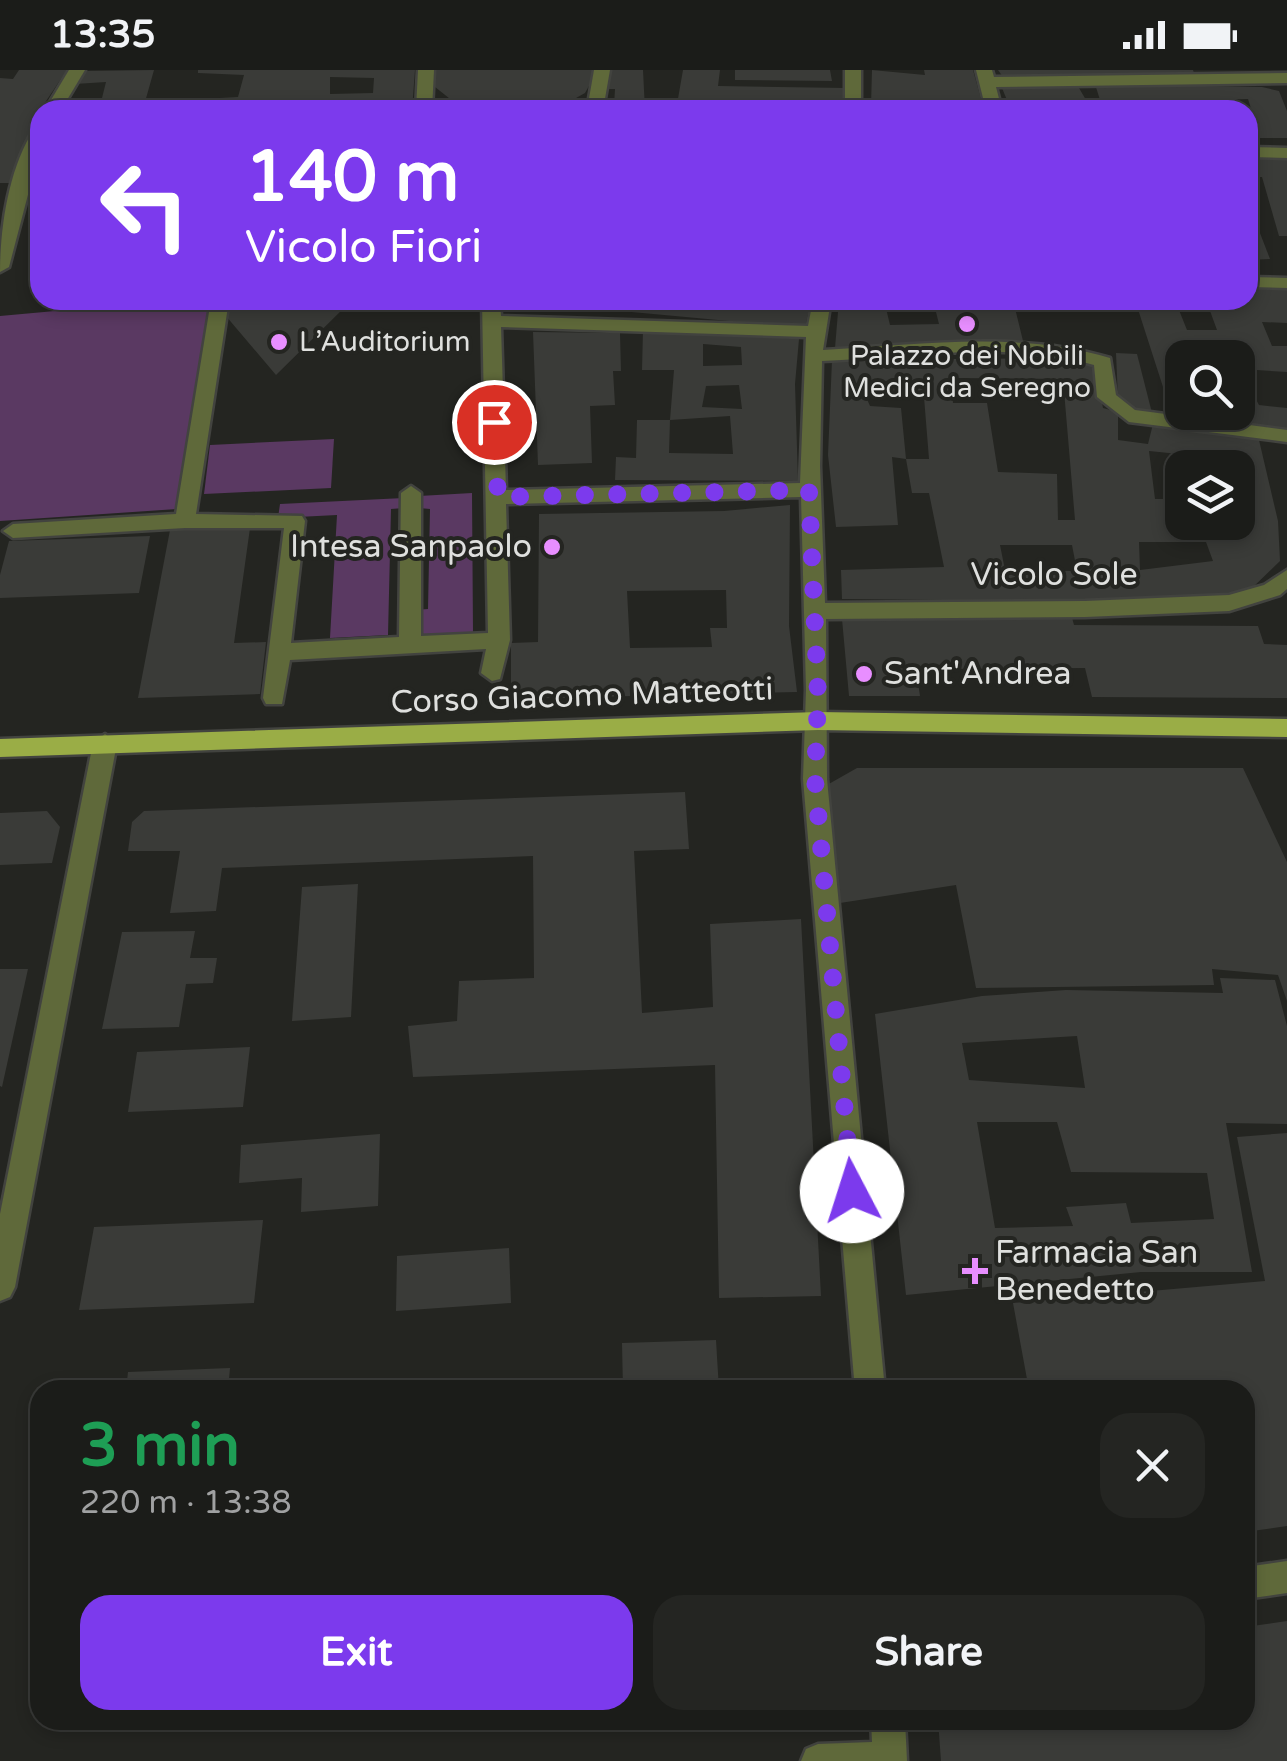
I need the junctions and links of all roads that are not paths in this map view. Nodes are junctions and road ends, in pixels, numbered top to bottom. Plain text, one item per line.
1 (77, 70) edge
2 (426, 70) edge
3 (602, 70) edge
4 (853, 70) edge
5 (986, 76) edge
6 (1287, 78) edge
7 (59, 100) edge
8 (424, 100) edge
9 (597, 100) edge
10 (852, 100) edge
11 (1258, 152) edge
12 (1287, 153) edge
13 (30, 163) edge
14 (0, 188) edge
15 (22, 188) junction
16 (0, 267) edge
17 (1258, 282) edge
18 (1287, 283) edge
19 (218, 310) edge
20 (490, 310) edge
21 (820, 310) edge
22 (814, 332) junction
23 (813, 356) junction
24 (1287, 436) edge
25 (809, 490) junction
26 (411, 493) dead end
27 (498, 497) junction
28 (184, 521) junction
29 (13, 531) dead end
30 (1287, 578) edge
31 (816, 611) junction
32 (499, 640) junction
33 (410, 645) junction
34 (280, 652) junction
35 (492, 673) dead end
36 (274, 698) dead end
37 (818, 721) junction
38 (1287, 728) edge
39 (105, 743) junction
40 (0, 748) edge
41 (0, 1287) edge
42 (869, 1380) edge
43 (1287, 1577) edge
44 (1255, 1582) edge
45 (888, 1730) edge
46 (890, 1760) edge
47 (818, 1761) edge

1 - 7 street
2 - 8 street
3 - 9 street
4 - 10 street
5 - 6 street
11 - 12 street
13 - 15 street
14 - 15 street
15 - 16 street
17 - 18 street
19 - 28 street
20 - 22 street
20 - 27 street
21 - 22 street
22 - 23 street
23 - 24 street
23 - 25 street
25 - 27 street
25 - 31 street
26 - 33 street
27 - 32 street
28 - 29 street
28 - 34 street
30 - 31 street, Vicolo Sole
31 - 37 street
32 - 33 street
32 - 35 street
33 - 34 street
34 - 36 street
37 - 38 main road, Corso Giacomo Matteotti
37 - 39 main road, Corso Giacomo Matteotti
37 - 42 street
39 - 40 main road, Corso Giacomo Matteotti
39 - 41 street
43 - 44 street
45 - 46 street
46 - 47 street

